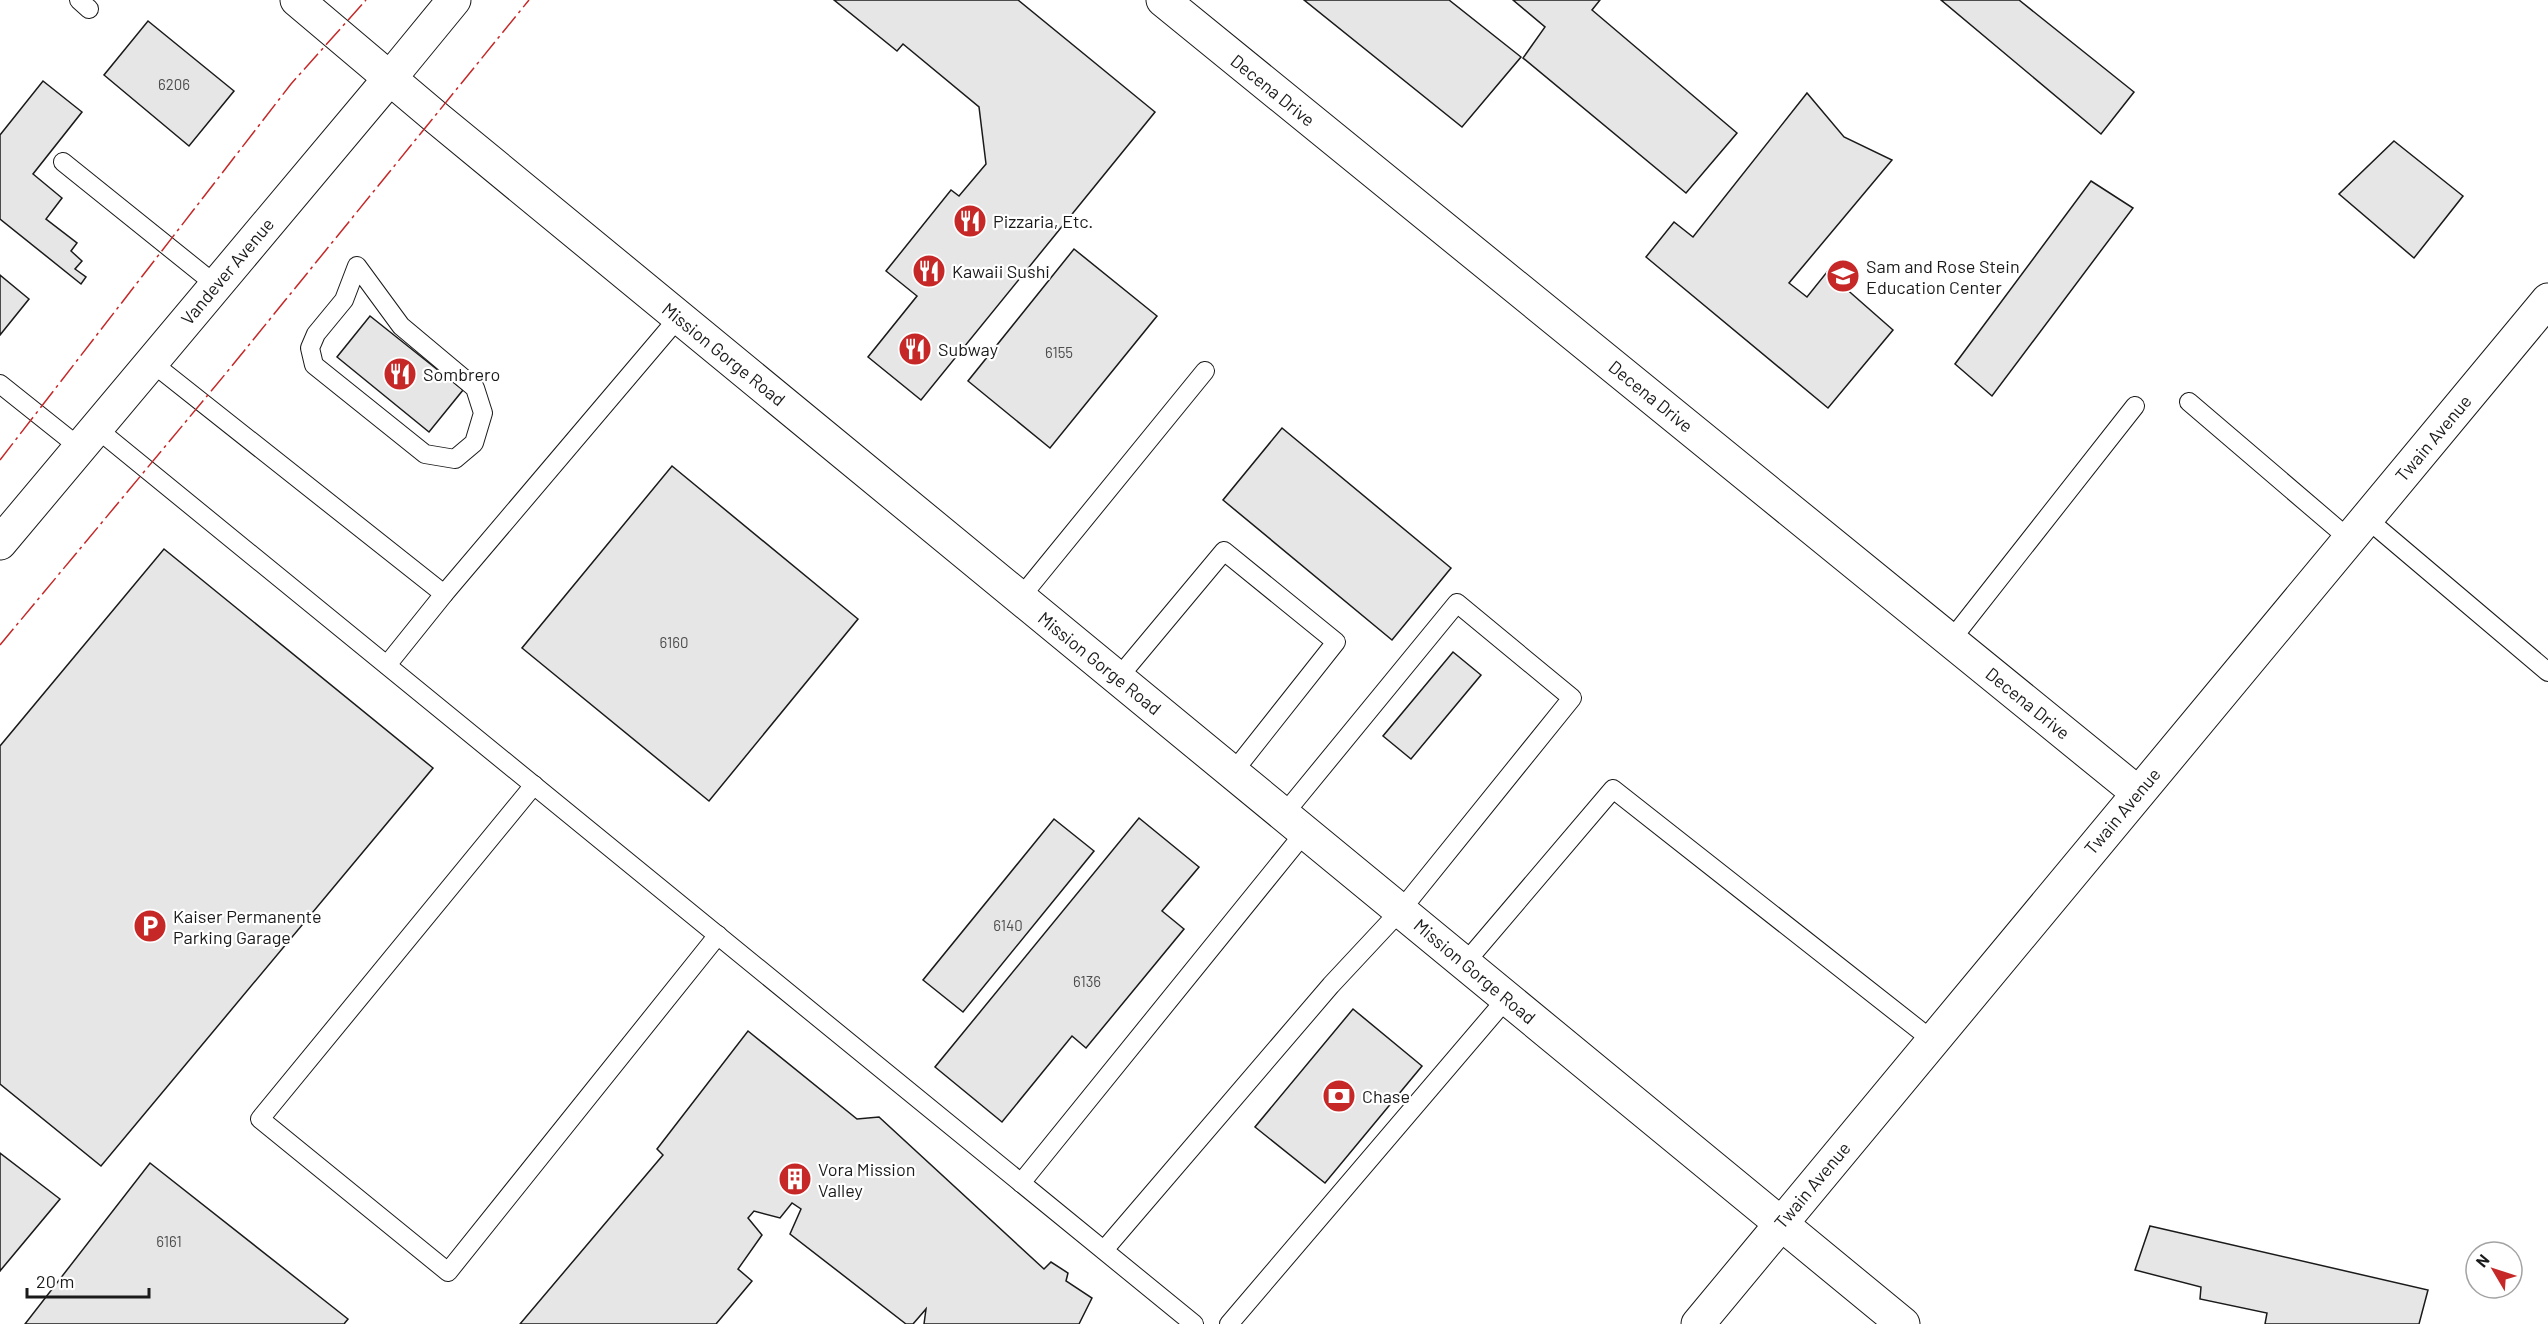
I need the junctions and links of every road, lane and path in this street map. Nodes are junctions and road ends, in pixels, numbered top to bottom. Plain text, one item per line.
1 (297, 0) edge
2 (454, 0) edge
3 (1163, 0) edge
4 (390, 78) junction
5 (63, 162) dead end
6 (357, 266) joint
7 (216, 285) junction
8 (2548, 300) edge
9 (679, 317) junction
10 (151, 362) junction
11 (1205, 371) dead end
12 (0, 384) edge
13 (2189, 402) dead end
14 (2135, 406) dead end
15 (88, 438) junction
16 (2357, 528) junction
17 (0, 543) edge
18 (444, 594) junction
19 (1020, 598) junction
20 (1951, 640) junction
21 (387, 665) junction
22 (2548, 672) edge
23 (1118, 678) junction
24 (1234, 771) junction
25 (534, 785) junction
26 (2138, 792) junction
27 (1294, 823) junction
28 (1401, 910) junction
29 (718, 935) junction
30 (1465, 963) junction
31 (1507, 998) junction
32 (1932, 1040) junction
33 (1022, 1183) junction
34 (1781, 1223) junction
35 (1104, 1250) junction
36 (1194, 1324) edge
37 (1230, 1324) edge
38 (1698, 1324) edge
39 (1903, 1324) edge

1 - 4 street, Mission Gorge Road
2 - 4 street, Vandever Avenue
3 - 20 street, Decena Drive
4 - 7 street, Vandever Avenue
4 - 9 street, Mission Gorge Road
5 - 7 lane
6 - 6 lane
7 - 10 street, Vandever Avenue
8 - 16 street, Twain Avenue
9 - 18 lane
9 - 19 street, Mission Gorge Road
10 - 15 street, Vandever Avenue
10 - 18 lane
11 - 19 lane
12 - 15 lane
13 - 16 lane
14 - 20 lane
15 - 17 street, Vandever Avenue
15 - 21 lane
16 - 22 lane
16 - 26 street, Twain Avenue
18 - 21 lane
19 - 23 street, Mission Gorge Road
20 - 26 street, Decena Drive
21 - 25 lane
23 - 24 street, Mission Gorge Road
23 - 24 lane
24 - 27 street, Mission Gorge Road
25 - 29 lane
25 - 29 lane
26 - 32 street, Twain Avenue
27 - 28 street, Mission Gorge Road
27 - 28 lane
27 - 33 lane
28 - 30 street, Mission Gorge Road
28 - 35 lane
29 - 33 lane
30 - 31 street, Mission Gorge Road
30 - 32 lane
31 - 34 street, Mission Gorge Road
31 - 37 lane
32 - 34 street, Twain Avenue
33 - 35 lane
34 - 38 street, Twain Avenue
34 - 39 street, Mission Gorge Road
35 - 36 lane

